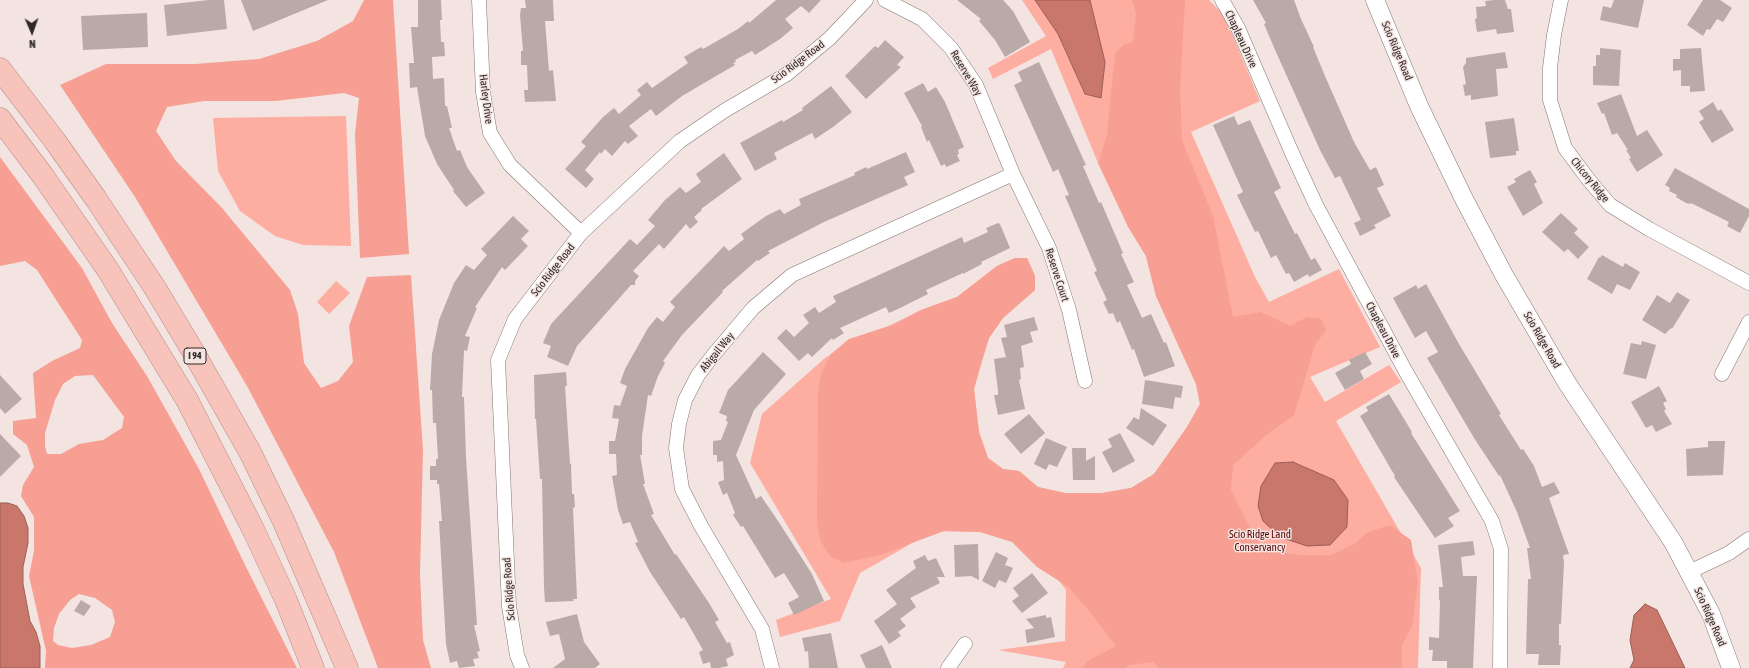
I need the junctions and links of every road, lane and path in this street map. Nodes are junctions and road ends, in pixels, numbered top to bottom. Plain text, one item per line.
1 (479, 0) edge
2 (866, 0) edge
3 (885, 0) edge
4 (1222, 0) edge
5 (1375, 0) edge
6 (1560, 0) edge
7 (0, 69) edge
8 (0, 119) edge
9 (1013, 174) junction
10 (581, 233) junction
11 (1749, 283) edge
12 (1749, 322) edge
13 (1722, 374) dead end
14 (1085, 381) dead end
15 (1749, 539) edge
16 (1689, 572) junction
17 (965, 644) dead end
18 (313, 668) edge
19 (347, 668) edge
20 (522, 668) edge
21 (772, 668) edge
22 (948, 668) edge
23 (1500, 668) edge
24 (1731, 668) edge

1 - 10 street, Harley Drive
2 - 10 street, Scio Ridge Road
3 - 9 street, Reserve Way
4 - 23 street, Chapleau Drive
5 - 16 street, Scio Ridge Road
6 - 11 street, Chicory Ridge
7 - 19 highway, I 94
8 - 18 highway, I 94
9 - 14 street, Reserve Court
9 - 21 street, Abigail Way
10 - 20 street, Scio Ridge Road
12 - 13 street
15 - 16 street
16 - 24 street, Scio Ridge Road
17 - 22 street

